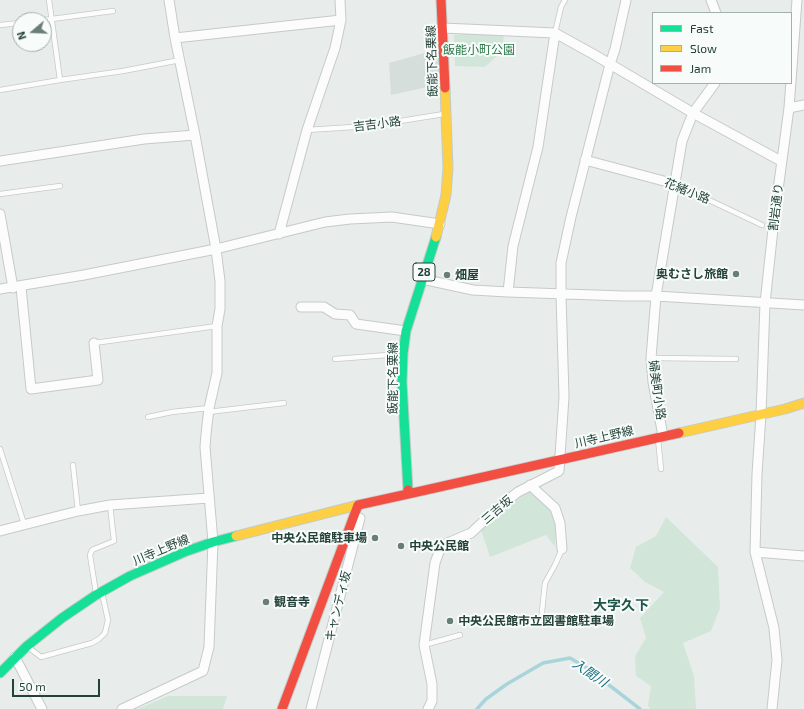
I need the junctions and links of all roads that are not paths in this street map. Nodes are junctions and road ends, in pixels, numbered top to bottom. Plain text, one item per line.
1 (49, 0) edge
2 (169, 0) edge
3 (340, 0) edge
4 (441, 0) edge
5 (565, 0) edge
6 (626, 0) edge
7 (711, 0) edge
8 (797, 0) edge
9 (113, 11) dead end
10 (51, 12) edge
11 (716, 12) edge
12 (52, 20) joint
13 (341, 20) junction
14 (12, 24) edge
15 (0, 25) edge
16 (443, 28) junction
17 (555, 33) junction
18 (175, 38) junction
19 (180, 60) junction
20 (610, 64) junction
21 (792, 68) edge
22 (60, 80) junction
23 (714, 84) edge
24 (791, 84) edge
25 (0, 90) edge
26 (804, 105) edge
27 (789, 108) junction
28 (446, 113) junction
29 (693, 113) junction
30 (307, 130) junction
31 (195, 135) junction
32 (585, 160) junction
33 (0, 161) edge
34 (782, 161) junction
35 (675, 184) junction
36 (60, 186) dead end
37 (0, 194) edge
38 (0, 214) edge
39 (440, 224) junction
40 (762, 225) dead end
41 (279, 234) junction
42 (216, 249) junction
43 (422, 279) junction
44 (17, 287) junction
45 (0, 289) edge
46 (508, 292) junction
47 (561, 295) junction
48 (656, 296) junction
49 (765, 304) junction
50 (804, 305) edge
51 (301, 307) dead end
52 (217, 326) junction
53 (406, 331) junction
54 (94, 343) joint
55 (403, 354) junction
56 (651, 358) junction
57 (336, 359) dead end
58 (736, 359) dead end
59 (284, 403) dead end
60 (804, 403) edge
61 (209, 410) junction
62 (761, 414) junction
63 (148, 417) dead end
64 (661, 437) junction
65 (0, 449) edge
66 (559, 460) junction
67 (73, 465) dead end
68 (661, 470) dead end
69 (530, 485) junction
70 (408, 494) junction
71 (209, 498) junction
72 (361, 504) junction
73 (110, 505) junction
74 (78, 511) junction
75 (24, 524) junction
76 (0, 531) edge
77 (213, 542) junction
78 (562, 549) joint
79 (755, 552) junction
80 (804, 556) edge
81 (99, 593) junction
82 (541, 621) dead end
83 (460, 635) dead end
84 (424, 645) junction
85 (27, 646) junction
86 (15, 657) junction
87 (0, 673) edge
88 (42, 709) edge
89 (122, 709) edge
90 (282, 709) edge
91 (311, 709) edge
92 (428, 709) edge
93 (772, 709) edge

1 - 10 lane
2 - 18 street
3 - 13 street
4 - 16 street, 飯能下名栗線 / 28
5 - 17 lane
6 - 20 street
7 - 11 street
8 - 21 street, 割岩通り
9 - 12 lane
12 - 22 lane
13 - 18 street
13 - 30 street
14 - 15 lane
16 - 17 street
16 - 28 street, 飯能下名栗線 / 28
17 - 20 street
17 - 46 street
18 - 19 street
19 - 22 lane
19 - 31 street
20 - 29 street
20 - 32 street
22 - 25 lane
23 - 29 street, 婦美町小路
24 - 27 street, 割岩通り
26 - 27 street
27 - 34 street, 割岩通り
28 - 30 lane, 吉吉小路
28 - 39 street, 飯能下名栗線 / 28
29 - 34 street
29 - 35 street, 婦美町小路
30 - 41 street
31 - 33 street
31 - 42 street
32 - 35 street, 花緒小路
32 - 47 street
34 - 49 street, 割岩通り
35 - 40 lane, 花緒小路
35 - 48 street, 婦美町小路
36 - 37 lane
38 - 44 street
39 - 41 street
39 - 43 street, 飯能下名栗線 / 28
41 - 42 street
42 - 44 street
42 - 52 street
43 - 46 street
43 - 53 street, 飯能下名栗線 / 28
44 - 45 street
44 - 54 street
46 - 47 street
47 - 48 street
47 - 66 street
48 - 49 street
48 - 56 street, 婦美町小路
49 - 50 street
49 - 62 street, 割岩通り
51 - 53 street
52 - 54 lane
52 - 61 street
53 - 55 street, 飯能下名栗線 / 28
55 - 57 lane
55 - 70 street, 飯能下名栗線 / 28
56 - 58 lane
56 - 64 street, 婦美町小路
59 - 61 lane
60 - 62 street, 川寺上野線
61 - 63 lane
61 - 71 street
62 - 64 street, 川寺上野線
62 - 79 street, 割岩通り
64 - 66 street, 川寺上野線
64 - 68 lane, 婦美町小路
65 - 75 lane
66 - 69 street, 三吉坂
66 - 70 street, 川寺上野線
67 - 74 lane
69 - 78 street
69 - 84 street, 三吉坂
70 - 72 street
71 - 73 street
71 - 77 street
72 - 77 street, 川寺上野線
72 - 90 street
72 - 91 street, キャンディ坂
73 - 74 street
73 - 81 lane
74 - 75 street
75 - 76 street
77 - 81 street, 川寺上野線
77 - 89 street
78 - 82 lane
79 - 80 street
79 - 93 street, 割岩通り
81 - 85 street, 川寺上野線
81 - 85 lane
83 - 84 lane
84 - 92 street, 三吉坂
85 - 86 street, 川寺上野線
86 - 87 street, 川寺上野線
86 - 88 street

